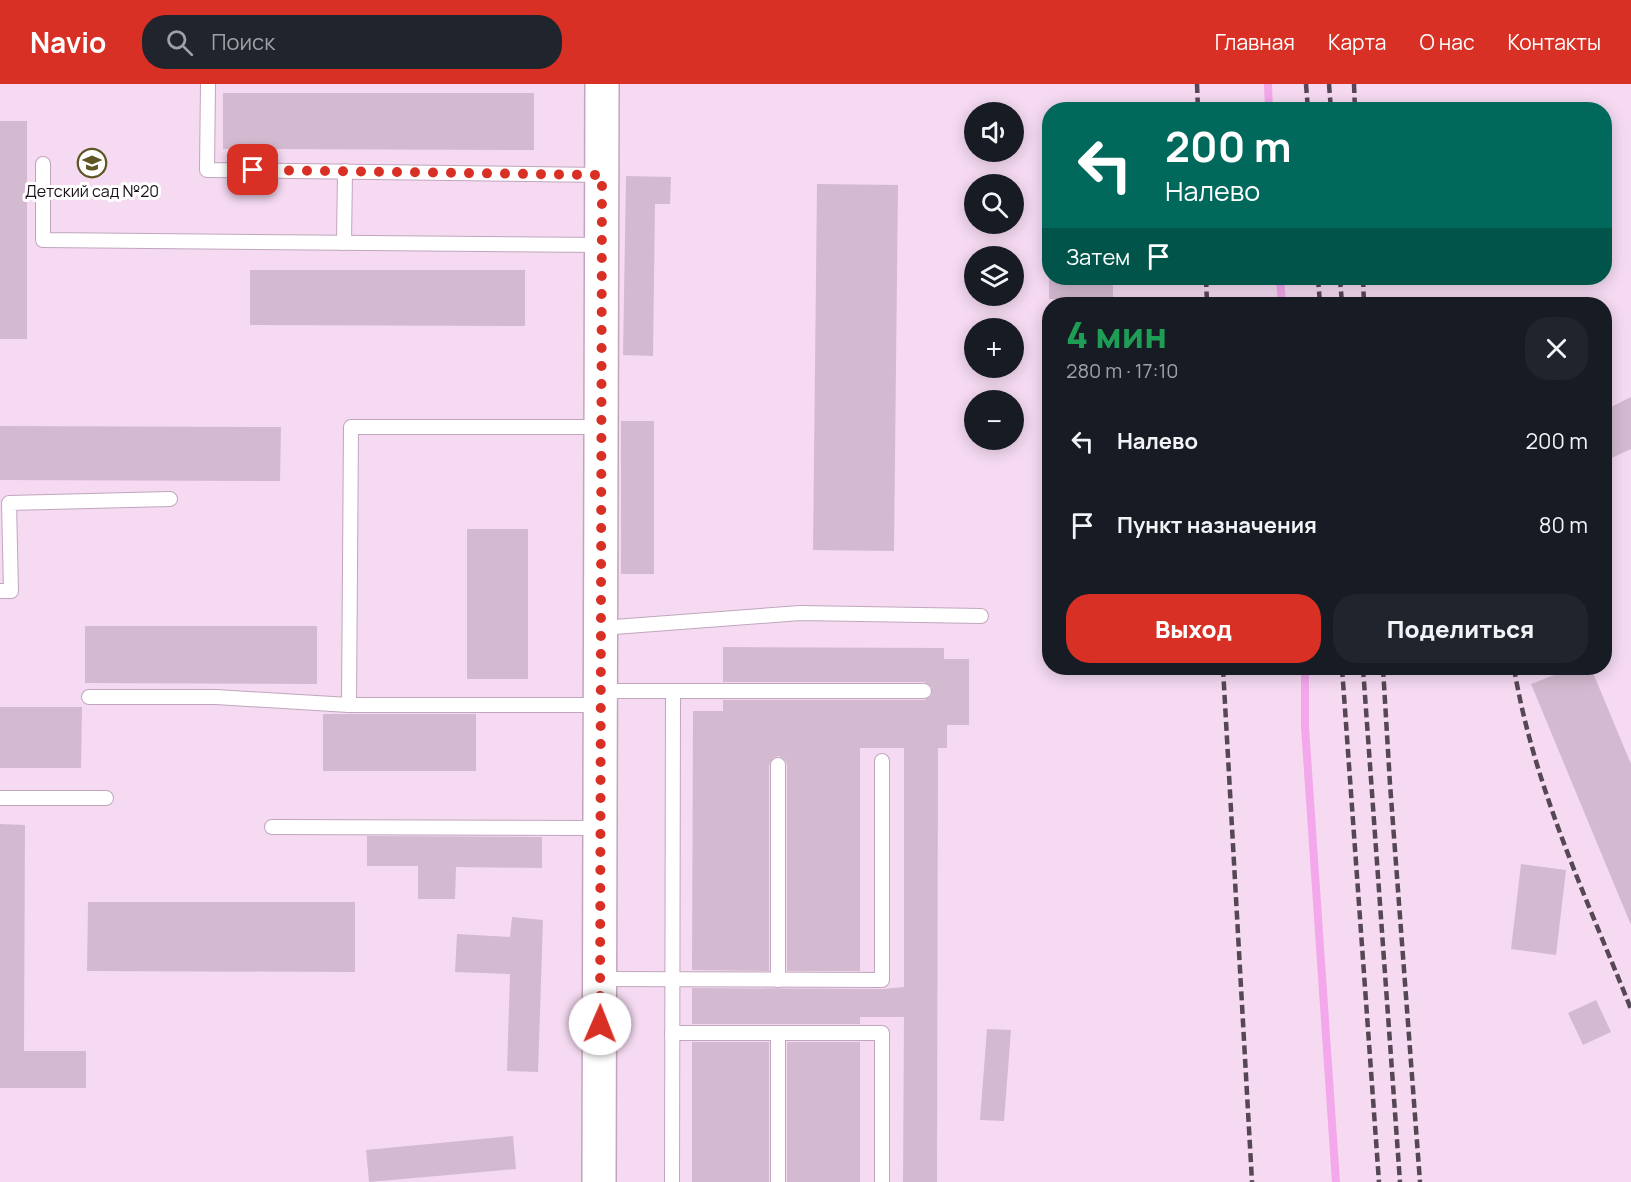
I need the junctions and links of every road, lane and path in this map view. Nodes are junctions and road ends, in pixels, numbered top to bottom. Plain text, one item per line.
1 (208, 84) edge
2 (602, 84) edge
3 (43, 164) dead end
4 (345, 171) junction
5 (602, 175) junction
6 (344, 243) junction
7 (602, 245) junction
8 (602, 428) junction
9 (170, 499) dead end
10 (0, 591) edge
11 (981, 616) dead end
12 (601, 628) junction
13 (673, 691) junction
14 (924, 691) dead end
15 (89, 697) dead end
16 (601, 698) junction
17 (349, 705) junction
18 (882, 761) dead end
19 (778, 765) dead end
20 (0, 798) edge
21 (106, 798) dead end
22 (272, 827) dead end
23 (601, 828) junction
24 (601, 979) junction
25 (672, 979) junction
26 (778, 980) junction
27 (672, 1033) junction
28 (778, 1033) junction
29 (599, 1182) edge
30 (672, 1182) edge
31 (778, 1182) edge
32 (882, 1182) edge

1 - 4 lane
2 - 5 street
3 - 6 lane
4 - 5 lane
4 - 6 lane
5 - 7 street
6 - 7 lane
7 - 8 street
8 - 12 street
8 - 17 lane
9 - 10 lane
11 - 12 lane
12 - 16 street
13 - 14 lane
13 - 16 lane
13 - 25 lane
15 - 17 lane
16 - 17 lane
16 - 23 street
18 - 26 lane
19 - 26 lane
20 - 21 lane
22 - 23 lane
23 - 24 street
24 - 25 lane
24 - 29 street
25 - 26 lane
25 - 27 lane
27 - 28 lane
27 - 30 lane
28 - 31 lane
28 - 32 lane

